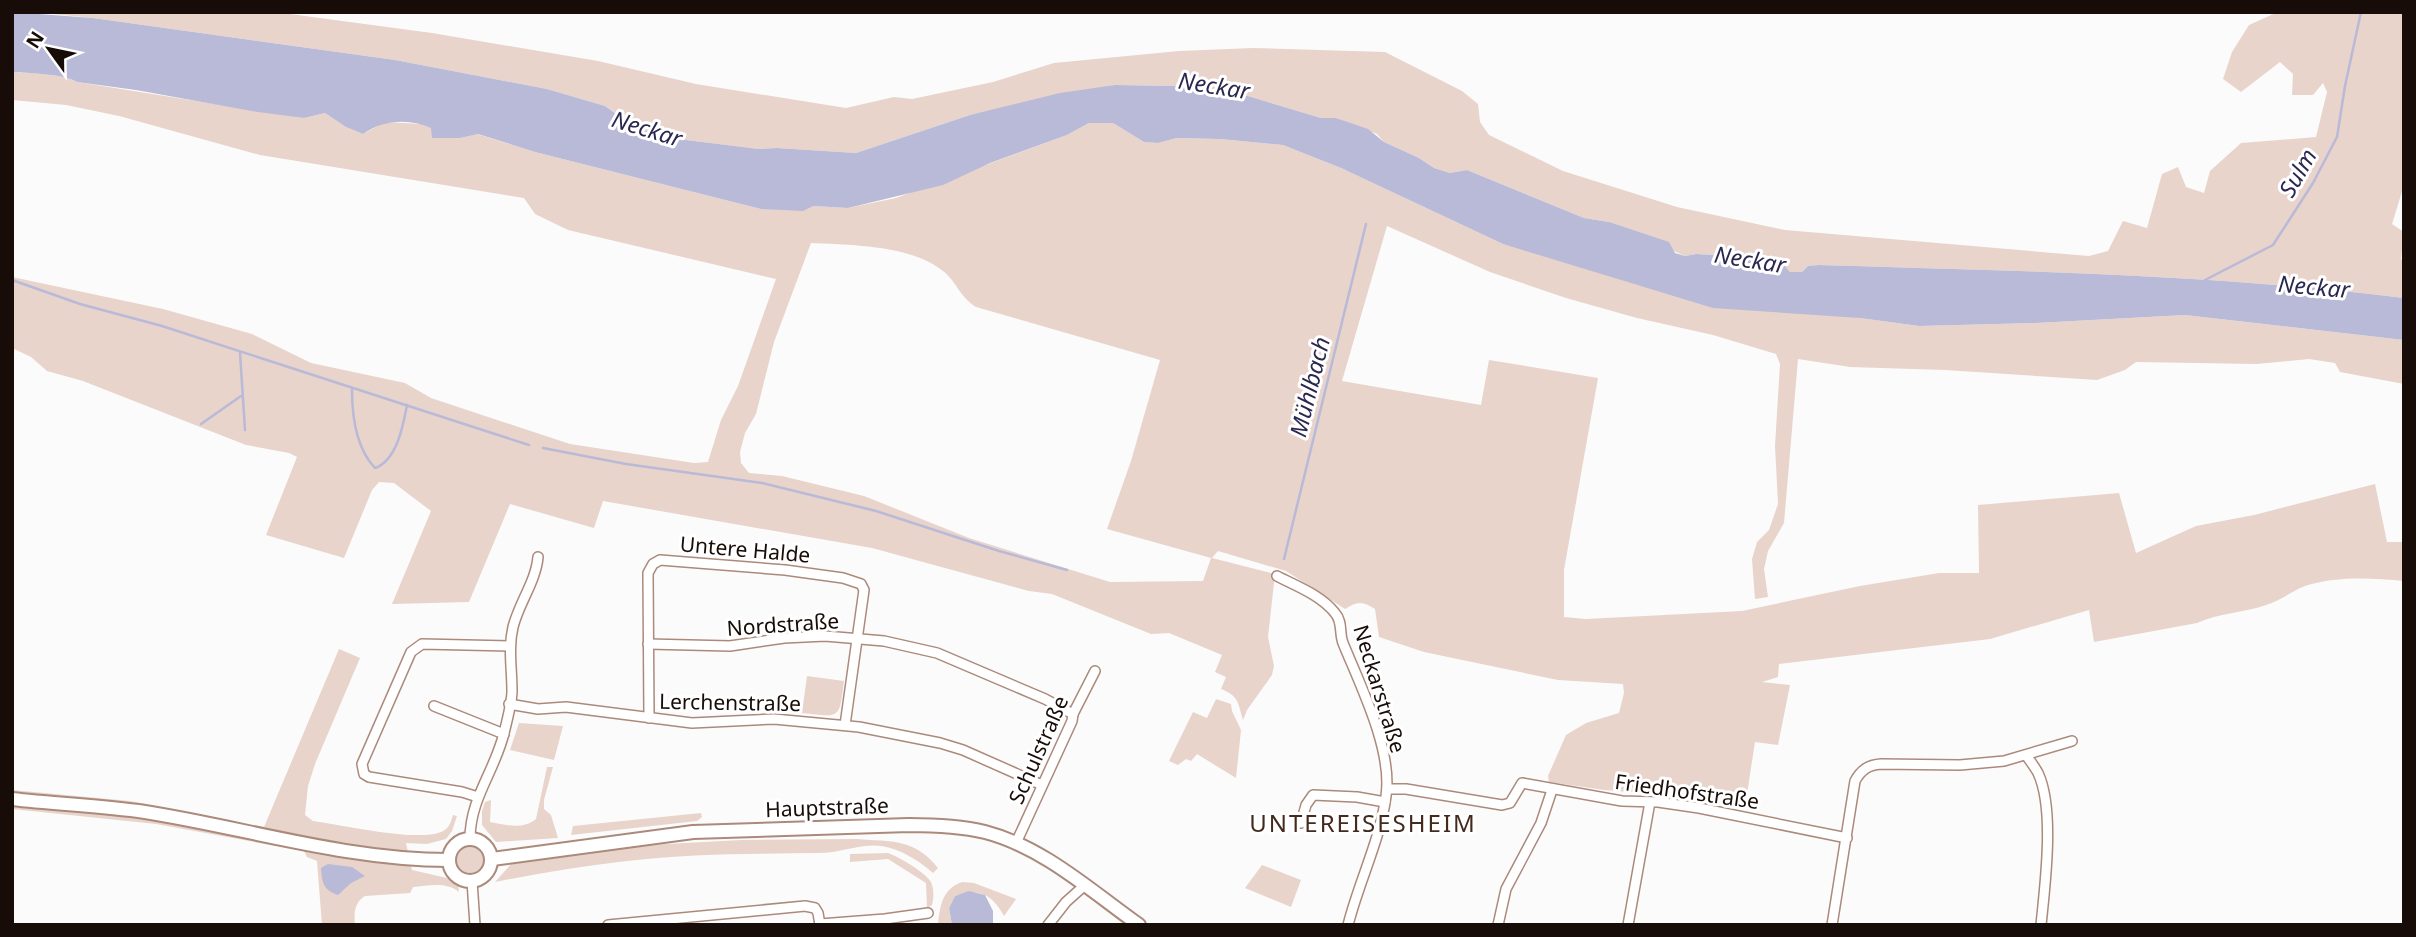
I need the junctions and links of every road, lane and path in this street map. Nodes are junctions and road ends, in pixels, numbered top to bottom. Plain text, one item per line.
1 (538, 557) dead end
2 (1277, 576) dead end
3 (857, 638) junction
4 (648, 644) junction
5 (510, 646) junction
6 (1095, 671) dead end
7 (509, 704) junction
8 (434, 706) dead end
9 (1073, 715) junction
10 (649, 718) junction
11 (845, 725) junction
12 (504, 734) junction
13 (2072, 741) dead end
14 (2026, 755) junction
15 (1042, 785) junction
16 (1387, 789) junction
17 (1552, 790) junction
18 (478, 797) junction
19 (12, 799) edge
20 (1385, 802) junction
21 (1650, 802) junction
22 (1301, 823) dead end
23 (1847, 838) junction
24 (470, 839) junction
25 (1016, 843) junction
26 (492, 859) junction
27 (449, 860) junction
28 (472, 881) junction
29 (1085, 885) junction
30 (744, 912) junction
31 (928, 913) dead end
32 (673, 922) edge
33 (475, 925) edge
34 (608, 925) edge
35 (746, 925) edge
36 (820, 925) edge
37 (1048, 925) edge
38 (1139, 925) edge
39 (1348, 925) edge
40 (1497, 925) edge
41 (1628, 925) edge
42 (1832, 925) edge
43 (2041, 925) edge

1 - 5 street
2 - 16 street, Neckarstraße
3 - 4 street, Nordstraße
3 - 4 street, Untere Halde
3 - 9 street, Nordstraße
3 - 11 street
4 - 10 street, Untere Halde
5 - 7 street
5 - 18 street
6 - 9 street, Schulstraße
7 - 10 street, Lerchenstraße
7 - 12 street
8 - 12 street
9 - 15 street, Schulstraße
10 - 11 street, Lerchenstraße
11 - 15 street, Lerchenstraße
12 - 18 street
13 - 14 street
14 - 23 street
14 - 43 street
15 - 25 street, Schulstraße
16 - 17 street, Friedhofstraße
16 - 20 street, Neckarstraße
17 - 21 street, Friedhofstraße
17 - 40 street
18 - 24 street
19 - 27 main road
20 - 22 street
20 - 39 street, Neckarstraße
21 - 23 street, Friedhofstraße
21 - 41 street
23 - 42 street
24 - 26 main road
24 - 27 main road
25 - 26 main road, Hauptstraße
25 - 29 main road, Hauptstraße
26 - 28 main road
27 - 28 main road
28 - 33 street
29 - 37 street
29 - 38 main road, Hauptstraße
30 - 32 street
30 - 35 street
30 - 36 street
31 - 36 street
32 - 34 street

